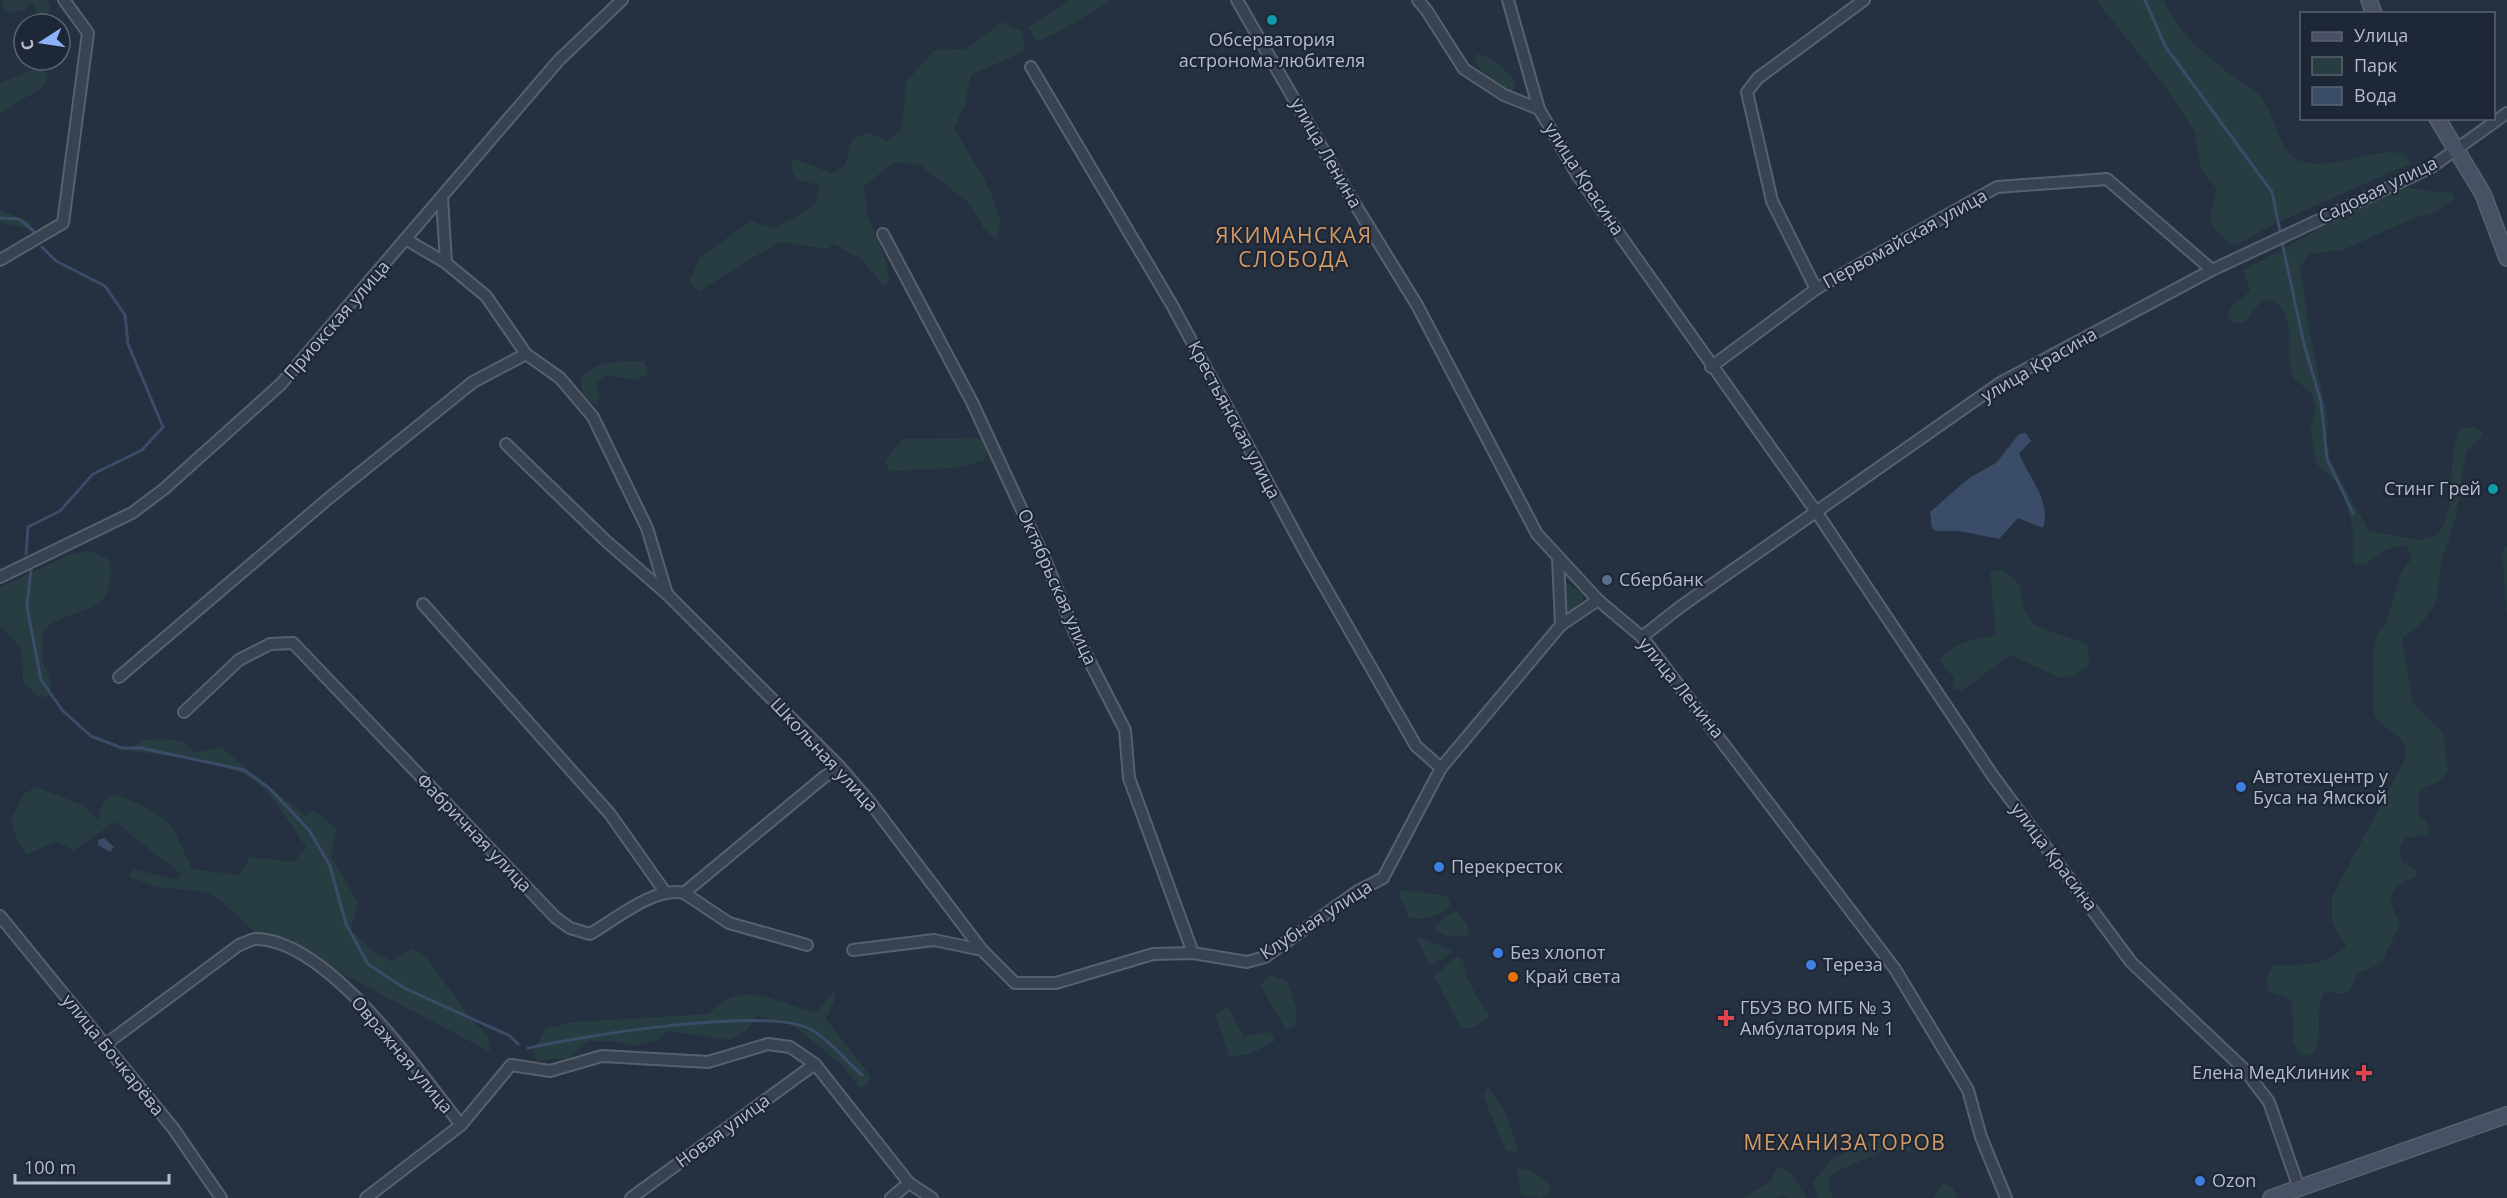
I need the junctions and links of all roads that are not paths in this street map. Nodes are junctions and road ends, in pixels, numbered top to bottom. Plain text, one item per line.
1 (64, 0) edge
2 (622, 0) edge
3 (1237, 0) edge
4 (1418, 0) edge
5 (1508, 0) edge
6 (1864, 0) edge
7 (1031, 67) dead end
8 (1539, 110) junction
9 (2507, 113) edge
10 (2438, 120) edge
11 (2458, 148) junction
12 (442, 198) junction
13 (883, 234) dead end
14 (407, 240) junction
15 (2275, 240) joint
16 (2507, 258) edge
17 (0, 260) edge
18 (446, 263) junction
19 (2212, 270) junction
20 (1816, 289) junction
21 (526, 354) junction
22 (1711, 367) junction
23 (506, 444) dead end
24 (1817, 513) junction
25 (1558, 557) junction
26 (0, 578) edge
27 (667, 594) junction
28 (1598, 600) junction
29 (423, 604) dead end
30 (1561, 625) junction
31 (1642, 638) junction
32 (119, 677) dead end
33 (184, 712) dead end
34 (840, 767) junction
35 (1441, 768) junction
36 (665, 892) junction
37 (684, 892) junction
38 (0, 916) edge
39 (807, 945) dead end
40 (853, 950) dead end
41 (981, 950) junction
42 (1192, 952) junction
43 (1015, 983) joint
44 (106, 1044) junction
45 (815, 1064) junction
46 (2507, 1115) edge
47 (461, 1125) junction
48 (909, 1184) junction
49 (2299, 1188) junction
50 (221, 1198) edge
51 (366, 1198) edge
52 (631, 1198) edge
53 (891, 1198) edge
54 (932, 1198) edge
55 (2006, 1198) edge
56 (2271, 1198) edge

1 - 17 street
2 - 12 street, Приокская улица
3 - 25 street, улица Ленина
4 - 8 street, улица Красина
5 - 8 street, улица Красина
6 - 20 street, Первомайская улица
7 - 35 street, Крестьянская улица
8 - 22 street, улица Красина
9 - 11 street, Садовая улица
10 - 11 main road
11 - 15 street, Садовая улица
11 - 16 main road
12 - 14 street, Приокская улица
12 - 18 street
13 - 42 street, Октябрьская улица
14 - 18 street
14 - 26 street, Приокская улица
15 - 19 street, улица Красина
18 - 21 street
19 - 20 street, Первомайская улица
19 - 24 street, улица Красина
20 - 22 street, Первомайская улица
21 - 27 street, Школьная улица
21 - 32 street
22 - 24 street, улица Красина
23 - 27 street, Школьная улица
24 - 31 street, улица Красина
24 - 49 street, улица Красина
25 - 28 street, улица Ленина
25 - 30 street
27 - 34 street, Школьная улица
28 - 30 street, Клубная улица
28 - 31 street, улица Ленина
29 - 36 street
30 - 35 street, Клубная улица
31 - 55 street, улица Ленина
33 - 36 street, Фабричная улица
34 - 37 street
34 - 41 street, Школьная улица
35 - 42 street, Клубная улица
36 - 37 street, Фабричная улица
37 - 39 street
38 - 44 street, улица Бочкарёва
40 - 41 street
41 - 43 street, Школьная улица
42 - 43 street, Клубная улица
44 - 47 street, Овражная улица
44 - 50 street, улица Бочкарёва
45 - 47 street, Овражная улица
45 - 48 street, Овражная улица
45 - 52 street, Новая улица
46 - 49 main road
47 - 51 street
48 - 53 street
48 - 54 street, Овражная улица
49 - 56 main road

